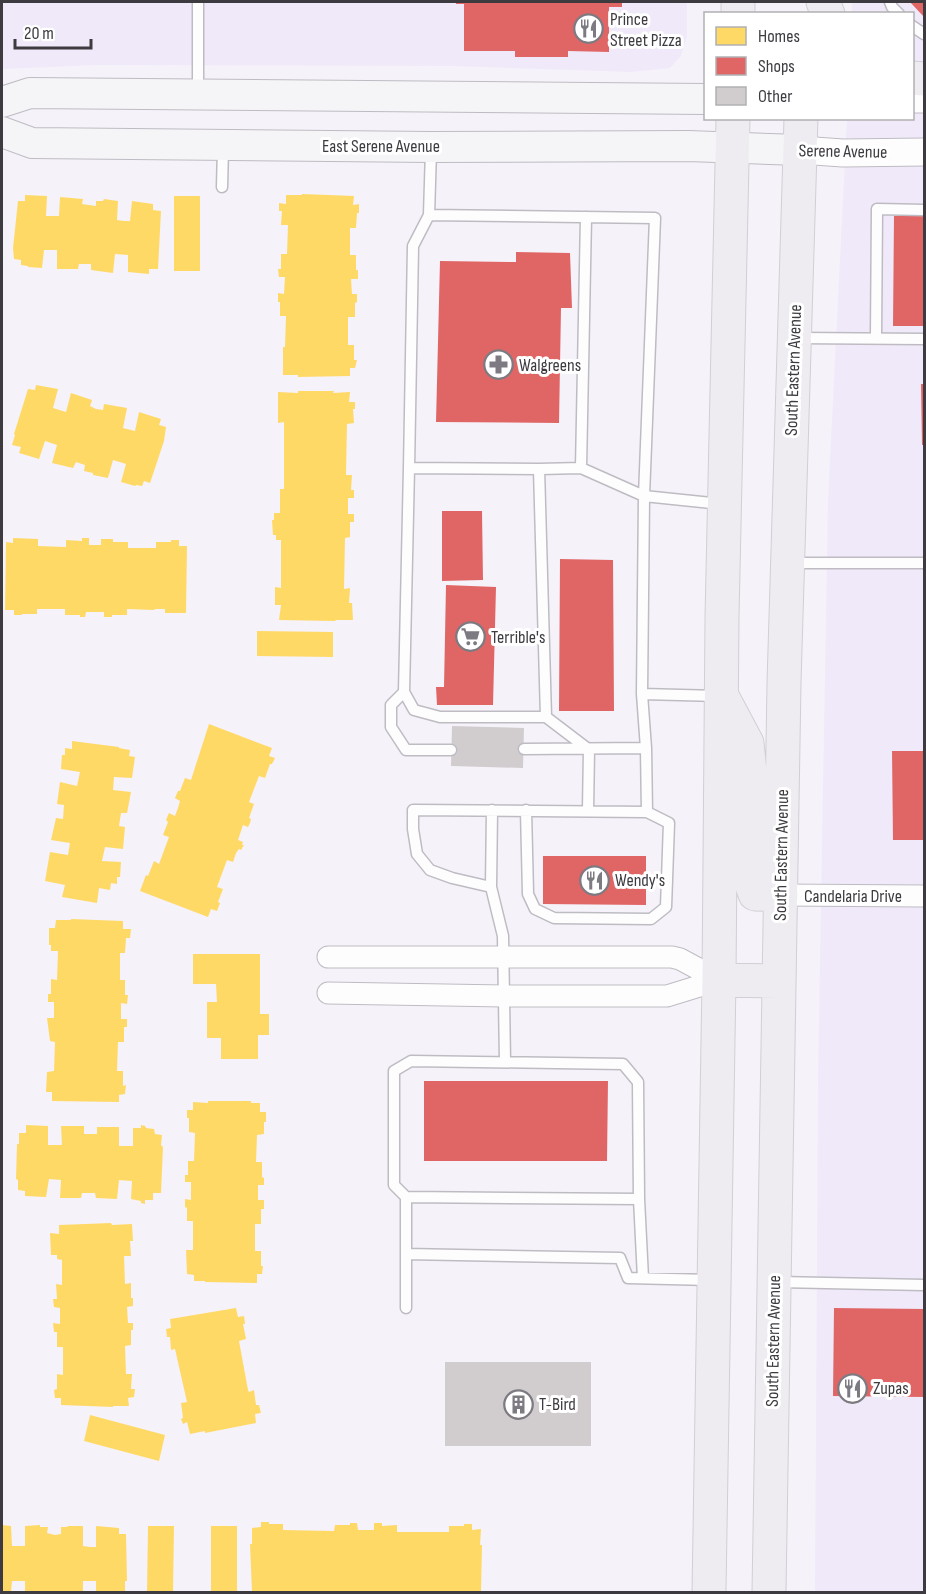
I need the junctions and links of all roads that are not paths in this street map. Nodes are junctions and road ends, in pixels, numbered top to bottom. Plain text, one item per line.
1 (198, 2) edge
2 (198, 93) junction
3 (704, 99) edge
4 (2, 102) edge
5 (801, 120) edge
6 (2, 132) edge
7 (743, 139) edge
8 (223, 145) junction
9 (431, 147) junction
10 (800, 150) junction
11 (924, 152) edge
12 (222, 187) dead end
13 (924, 210) edge
14 (429, 215) junction
15 (586, 217) junction
16 (794, 338) junction
17 (876, 338) junction
18 (924, 339) edge
19 (409, 468) junction
20 (581, 468) junction
21 (539, 469) junction
22 (644, 496) junction
23 (725, 504) junction
24 (924, 562) edge
25 (788, 563) junction
26 (404, 692) junction
27 (642, 694) junction
28 (722, 696) junction
29 (546, 717) junction
30 (646, 748) junction
31 (524, 749) dead end
32 (589, 749) junction
33 (451, 750) dead end
34 (492, 810) junction
35 (526, 810) junction
36 (588, 811) junction
37 (647, 812) junction
38 (491, 887) junction
39 (781, 895) junction
40 (924, 896) edge
41 (328, 957) dead end
42 (504, 957) junction
43 (719, 980) junction
44 (779, 981) junction
45 (328, 993) dead end
46 (504, 996) junction
47 (505, 1062) junction
48 (406, 1197) junction
49 (639, 1199) junction
50 (406, 1254) junction
51 (643, 1278) junction
52 (715, 1280) junction
53 (774, 1282) junction
54 (924, 1285) edge
55 (406, 1308) dead end
56 (709, 1593) edge
57 (769, 1593) edge

1 - 2 lane
2 - 3 main road
2 - 4 main road
5 - 10 main road, South Eastern Avenue
6 - 8 main road, East Serene Avenue
7 - 9 main road, East Serene Avenue
7 - 10 main road, Serene Avenue
7 - 23 main road
8 - 9 main road, East Serene Avenue
8 - 12 lane
9 - 14 lane
10 - 11 street, Serene Avenue
10 - 16 main road, South Eastern Avenue
13 - 17 lane
14 - 15 lane
14 - 19 lane
15 - 20 lane
15 - 22 lane
16 - 17 lane
16 - 25 main road, South Eastern Avenue
17 - 18 lane
19 - 21 lane
19 - 26 lane
20 - 21 lane
20 - 22 lane
21 - 29 lane
22 - 23 lane
22 - 27 lane
23 - 28 main road
24 - 25 lane
25 - 39 main road, South Eastern Avenue
26 - 29 lane
26 - 33 lane
27 - 28 lane
27 - 30 lane
28 - 39 main road
28 - 43 main road
29 - 32 lane
30 - 32 lane
30 - 37 lane
31 - 32 lane
32 - 36 lane
34 - 35 lane
34 - 38 lane
34 - 38 lane
35 - 36 lane
35 - 37 lane
36 - 37 lane
38 - 42 lane
39 - 40 street, Candelaria Drive
39 - 44 main road, South Eastern Avenue
41 - 42 street
42 - 43 street
42 - 46 lane
43 - 44 main road
43 - 46 street
43 - 52 main road
44 - 53 main road, South Eastern Avenue
45 - 46 street
46 - 47 lane
47 - 48 lane
47 - 49 lane
48 - 49 lane
48 - 50 lane
49 - 51 lane
50 - 51 lane
50 - 55 lane
51 - 52 lane
52 - 56 main road
53 - 54 lane
53 - 57 main road, South Eastern Avenue

